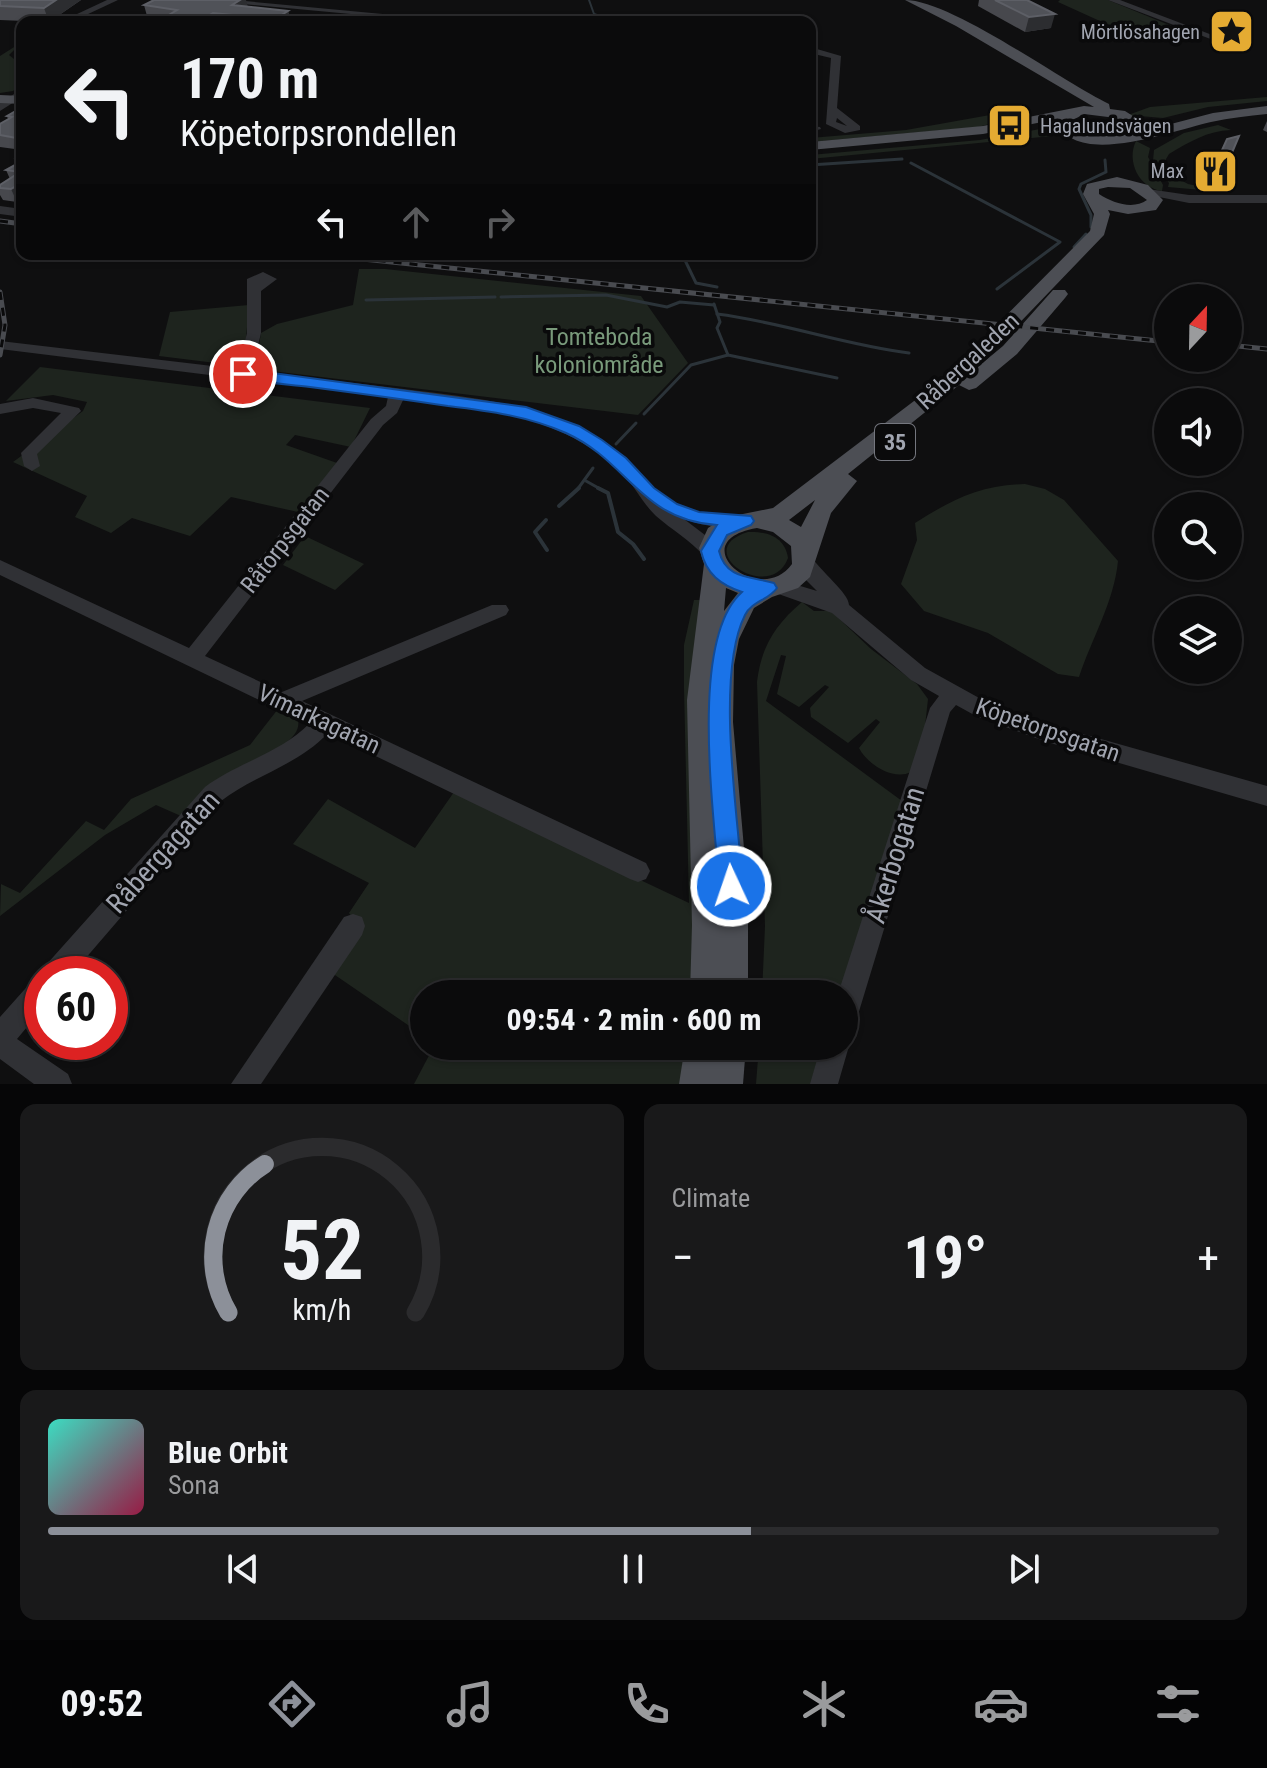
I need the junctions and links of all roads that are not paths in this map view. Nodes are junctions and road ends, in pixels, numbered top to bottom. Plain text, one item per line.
1 (114, 0) edge
2 (205, 0) edge
3 (332, 0) edge
4 (910, 0) edge
5 (1112, 0) edge
6 (317, 10) junction
7 (78, 16) edge
8 (393, 16) edge
9 (1224, 41) dead end
10 (816, 51) edge
11 (1069, 91) junction
12 (1267, 107) edge
13 (833, 110) dead end
14 (1075, 112) junction
15 (1124, 116) junction
16 (1077, 133) junction
17 (816, 148) edge
18 (816, 149) edge
19 (1126, 152) junction
20 (1110, 182) junction
21 (1094, 198) junction
22 (1143, 199) junction
23 (1267, 199) edge
24 (254, 290) dead end
25 (0, 345) edge
26 (52, 350) junction
27 (0, 351) edge
28 (243, 374) junction
29 (395, 392) junction
30 (0, 409) edge
31 (32, 466) dead end
32 (648, 492) junction
33 (751, 520) junction
34 (805, 557) junction
35 (712, 558) junction
36 (0, 567) edge
37 (772, 587) junction
38 (499, 610) dead end
39 (852, 617) junction
40 (192, 658) junction
41 (952, 695) junction
42 (281, 701) junction
43 (325, 722) junction
44 (1267, 796) edge
45 (638, 871) dead end
46 (353, 926) dead end
47 (71, 956) edge
48 (707, 980) edge
49 (731, 980) edge
50 (856, 980) edge
51 (24, 1011) edge
52 (0, 1040) edge
53 (701, 1060) edge
54 (727, 1060) edge
55 (831, 1060) edge
56 (58, 1084) edge
57 (245, 1084) edge
58 (698, 1084) edge
59 (724, 1084) edge
60 (824, 1084) edge

1 - 7 street
2 - 6 street
3 - 6 street
4 - 11 main road
5 - 9 street
6 - 8 street
10 - 13 street
11 - 14 main road
11 - 15 main road
12 - 15 main road
12 - 19 main road
14 - 15 main road
14 - 16 main road
14 - 17 main road
15 - 19 main road
16 - 18 main road
16 - 19 main road
16 - 19 main road
19 - 20 main road
19 - 22 main road
20 - 21 main road
20 - 22 main road
21 - 22 main road
21 - 33 main road, Råbergaleden / 35
22 - 23 street
22 - 34 main road, Råbergaleden / 35
24 - 28 street
25 - 26 street
26 - 27 street
26 - 28 street
28 - 29 street
29 - 32 street
29 - 40 street, Råtorpsgatan
30 - 31 street
32 - 33 street
32 - 35 street
33 - 34 main road
33 - 35 main road, 35
34 - 37 main road
34 - 39 street, Köpetorpsgatan
35 - 37 main road
35 - 48 main road
36 - 40 street, Vimarkagatan
37 - 39 street, Köpetorpsgatan
37 - 49 main road
38 - 42 street
39 - 41 street, Köpetorpsgatan
40 - 42 street, Vimarkagatan
41 - 44 street, Köpetorpsgatan
41 - 50 street, Åkerbogatan
42 - 43 street, Vimarkagatan
43 - 45 street, Vimarkagatan
43 - 47 street, Råbergagatan
46 - 57 street
51 - 52 street
52 - 56 street
53 - 58 main road
54 - 59 main road
55 - 60 street

